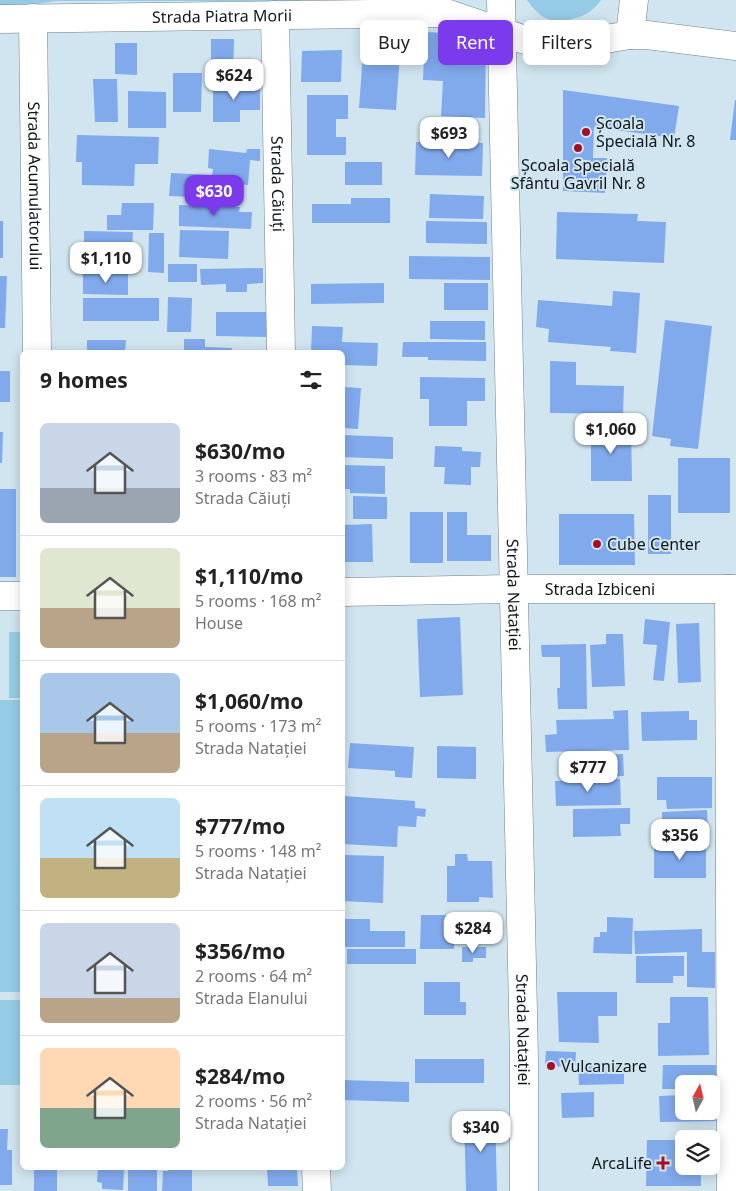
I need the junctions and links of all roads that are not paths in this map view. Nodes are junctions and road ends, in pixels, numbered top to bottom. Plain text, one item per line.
1 (471, 0) edge
2 (501, 0) edge
3 (634, 0) edge
4 (446, 13) junction
5 (275, 15) junction
6 (34, 18) junction
7 (0, 19) edge
8 (467, 20) edge
9 (502, 20) edge
10 (630, 35) junction
11 (513, 36) edge
12 (736, 46) edge
13 (503, 65) edge
14 (37, 350) edge
15 (281, 350) edge
16 (514, 589) junction
17 (732, 589) edge
18 (345, 592) edge
19 (0, 596) edge
20 (20, 596) edge
21 (316, 1170) edge
22 (317, 1191) edge
23 (524, 1191) edge
24 (730, 1191) edge

1 - 4 street, Strada Piatra Morii
2 - 9 street, Strada Natației
3 - 10 street
4 - 5 street, Strada Piatra Morii
4 - 8 street, Strada Piatra Morii
5 - 6 street, Strada Piatra Morii
5 - 15 street, Strada Căiuți
6 - 7 street, Strada Piatra Morii
6 - 14 street, Strada Acumulatorului
10 - 11 street, Strada Piatra Morii
10 - 12 street, Strada Piatra Morii
13 - 16 street, Strada Natației
16 - 17 street, Strada Izbiceni
16 - 18 street, Strada Izbiceni
16 - 23 street, Strada Natației
17 - 24 street
19 - 20 street
21 - 22 street

